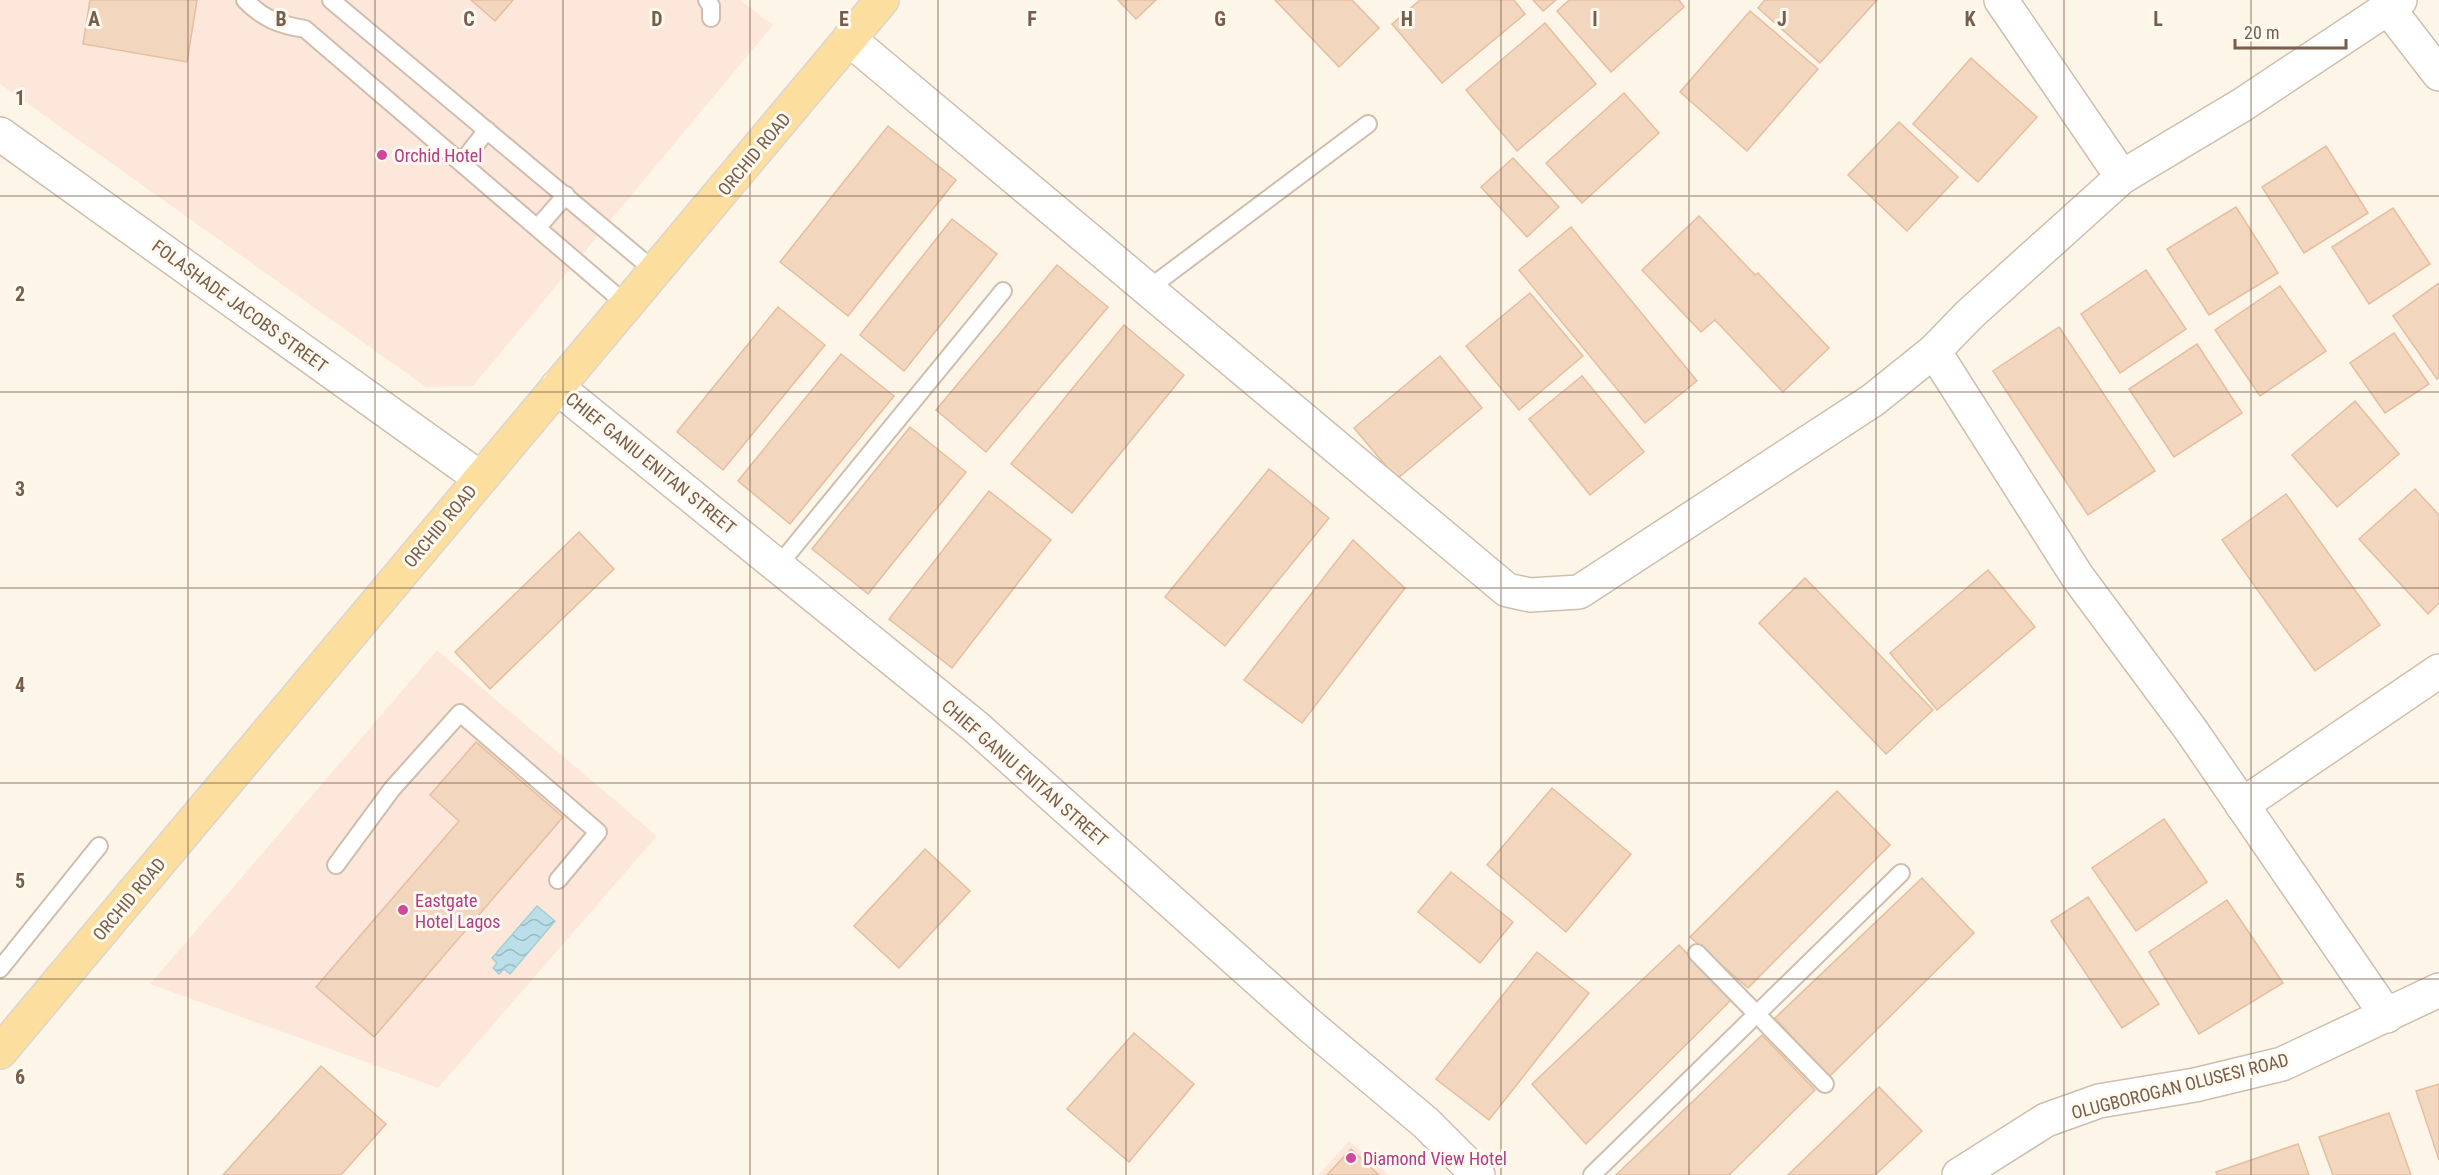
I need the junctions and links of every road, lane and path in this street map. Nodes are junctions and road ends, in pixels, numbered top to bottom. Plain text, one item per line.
1 (245, 0) edge
2 (331, 0) edge
3 (707, 0) edge
4 (882, 0) edge
5 (2001, 0) edge
6 (2394, 4) edge
7 (711, 18) dead end
8 (849, 39) junction
9 (2439, 74) edge
10 (1368, 124) dead end
11 (488, 130) junction
12 (0, 134) edge
13 (462, 162) junction
14 (2122, 177) junction
15 (566, 195) junction
16 (538, 227) junction
17 (656, 272) junction
18 (1148, 289) junction
19 (1003, 291) dead end
20 (627, 305) junction
21 (1934, 351) junction
22 (557, 387) junction
23 (480, 478) junction
24 (778, 566) junction
25 (2439, 671) edge
26 (2242, 805) junction
27 (99, 846) dead end
28 (336, 865) dead end
29 (1901, 873) dead end
30 (558, 880) dead end
31 (1697, 953) dead end
32 (0, 969) edge
33 (2439, 990) edge
34 (1757, 1014) junction
35 (2387, 1016) junction
36 (0, 1052) edge
37 (1825, 1084) dead end
38 (1478, 1175) edge
39 (1592, 1175) edge
40 (1959, 1175) edge

1 - 13 lane
2 - 11 lane
3 - 7 lane
4 - 8 main road, ORCHID ROAD
5 - 14 street
6 - 9 street
6 - 14 street
8 - 17 main road, ORCHID ROAD
8 - 18 street
10 - 18 lane
11 - 13 lane
11 - 15 lane
12 - 23 street, FOLASHADE JACOBS STREET
13 - 16 lane
14 - 21 street
15 - 16 lane
15 - 17 lane
16 - 20 lane
17 - 20 main road, ORCHID ROAD
18 - 21 street
19 - 24 lane
20 - 22 main road, ORCHID ROAD
21 - 26 street
22 - 23 main road, ORCHID ROAD
22 - 24 street, CHIEF GANIU ENITAN STREET
23 - 36 main road, ORCHID ROAD
24 - 38 street, CHIEF GANIU ENITAN STREET
25 - 26 street
26 - 35 street
27 - 32 lane
28 - 30 lane
29 - 34 lane
31 - 34 lane
33 - 35 street, OLUGBOROGAN OLUSESI ROAD
34 - 37 lane
34 - 39 lane
35 - 40 street, OLUGBOROGAN OLUSESI ROAD

